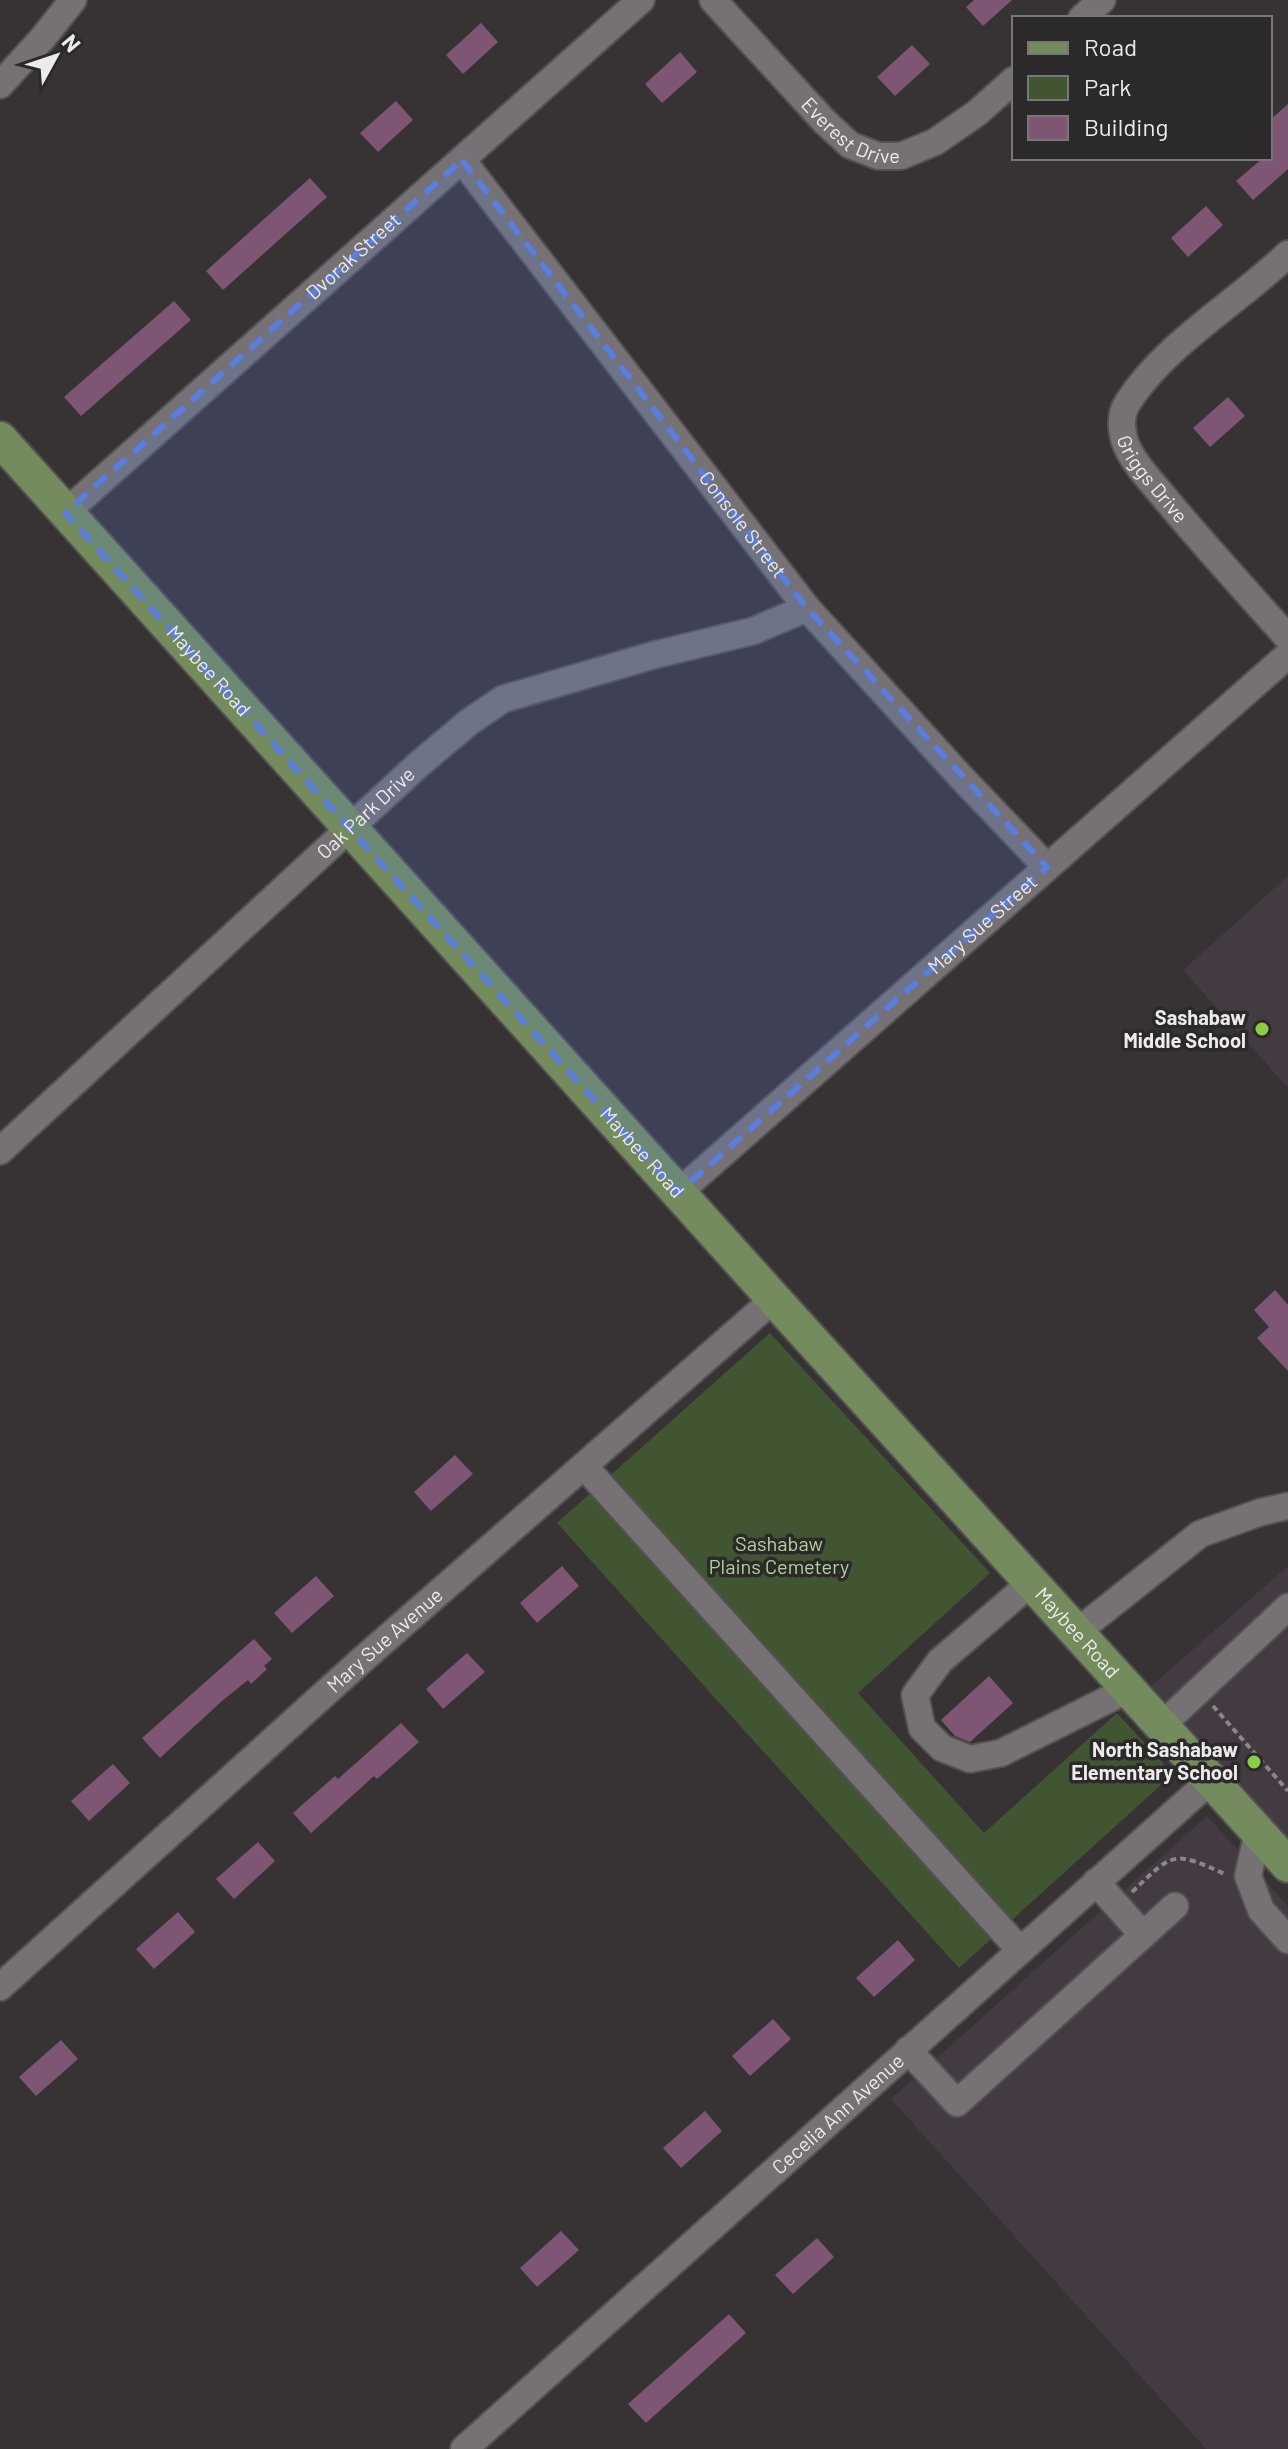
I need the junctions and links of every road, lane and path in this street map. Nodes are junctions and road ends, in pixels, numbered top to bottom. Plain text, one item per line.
1 (73, 0) edge
2 (641, 0) edge
3 (713, 0) edge
4 (1102, 0) edge
5 (1084, 16) edge
6 (1012, 82) edge
7 (0, 85) edge
8 (462, 160) junction
9 (1288, 254) edge
10 (0, 439) edge
11 (65, 513) junction
12 (807, 608) junction
13 (1288, 638) edge
14 (1288, 655) edge
15 (350, 828) junction
16 (1047, 867) junction
17 (0, 1151) edge
18 (678, 1193) junction
19 (774, 1299) junction
20 (584, 1466) junction
21 (1288, 1506) edge
22 (1032, 1582) junction
23 (1288, 1607) edge
24 (1077, 1632) junction
25 (1129, 1689) junction
26 (1199, 1691) junction
27 (1162, 1725) junction
28 (1211, 1780) junction
29 (1288, 1791) edge
30 (1258, 1832) junction
31 (1288, 1865) edge
32 (1096, 1882) junction
33 (1251, 1885) junction
34 (1117, 1905) junction
35 (1175, 1906) dead end
36 (1143, 1935) junction
37 (1288, 1940) edge
38 (1020, 1950) junction
39 (0, 1987) edge
40 (908, 2050) junction
41 (464, 2449) edge

1 - 7 street
2 - 8 street, Dvorak Street
3 - 6 street, Everest Drive
4 - 5 street
8 - 11 street, Dvorak Street
8 - 12 street, Console Street
9 - 13 street, Griggs Drive
10 - 11 main road, Maybee Road
11 - 15 main road, Maybee Road
12 - 15 street, Oak Park Drive
12 - 16 street, Console Street
14 - 16 street, Mary Sue Street
15 - 17 street, Oak Park Drive
15 - 18 main road, Maybee Road
16 - 18 street, Mary Sue Street
18 - 19 main road, Maybee Road
19 - 20 street, Mary Sue Avenue
19 - 22 main road, Maybee Road
20 - 38 street
20 - 39 street, Mary Sue Avenue
21 - 24 street
22 - 24 main road, Maybee Road
22 - 25 street
23 - 26 street
24 - 25 main road, Maybee Road
25 - 27 main road, Maybee Road
26 - 27 street
26 - 29 path
27 - 28 main road, Maybee Road
28 - 30 main road, Maybee Road
28 - 32 street, Cecelia Ann Avenue
30 - 31 main road, Maybee Road
30 - 33 street
32 - 34 street
32 - 38 street, Cecelia Ann Avenue
33 - 34 path
33 - 37 street
34 - 36 street
35 - 36 street
36 - 40 street
38 - 40 street, Cecelia Ann Avenue
40 - 41 street, Cecelia Ann Avenue

